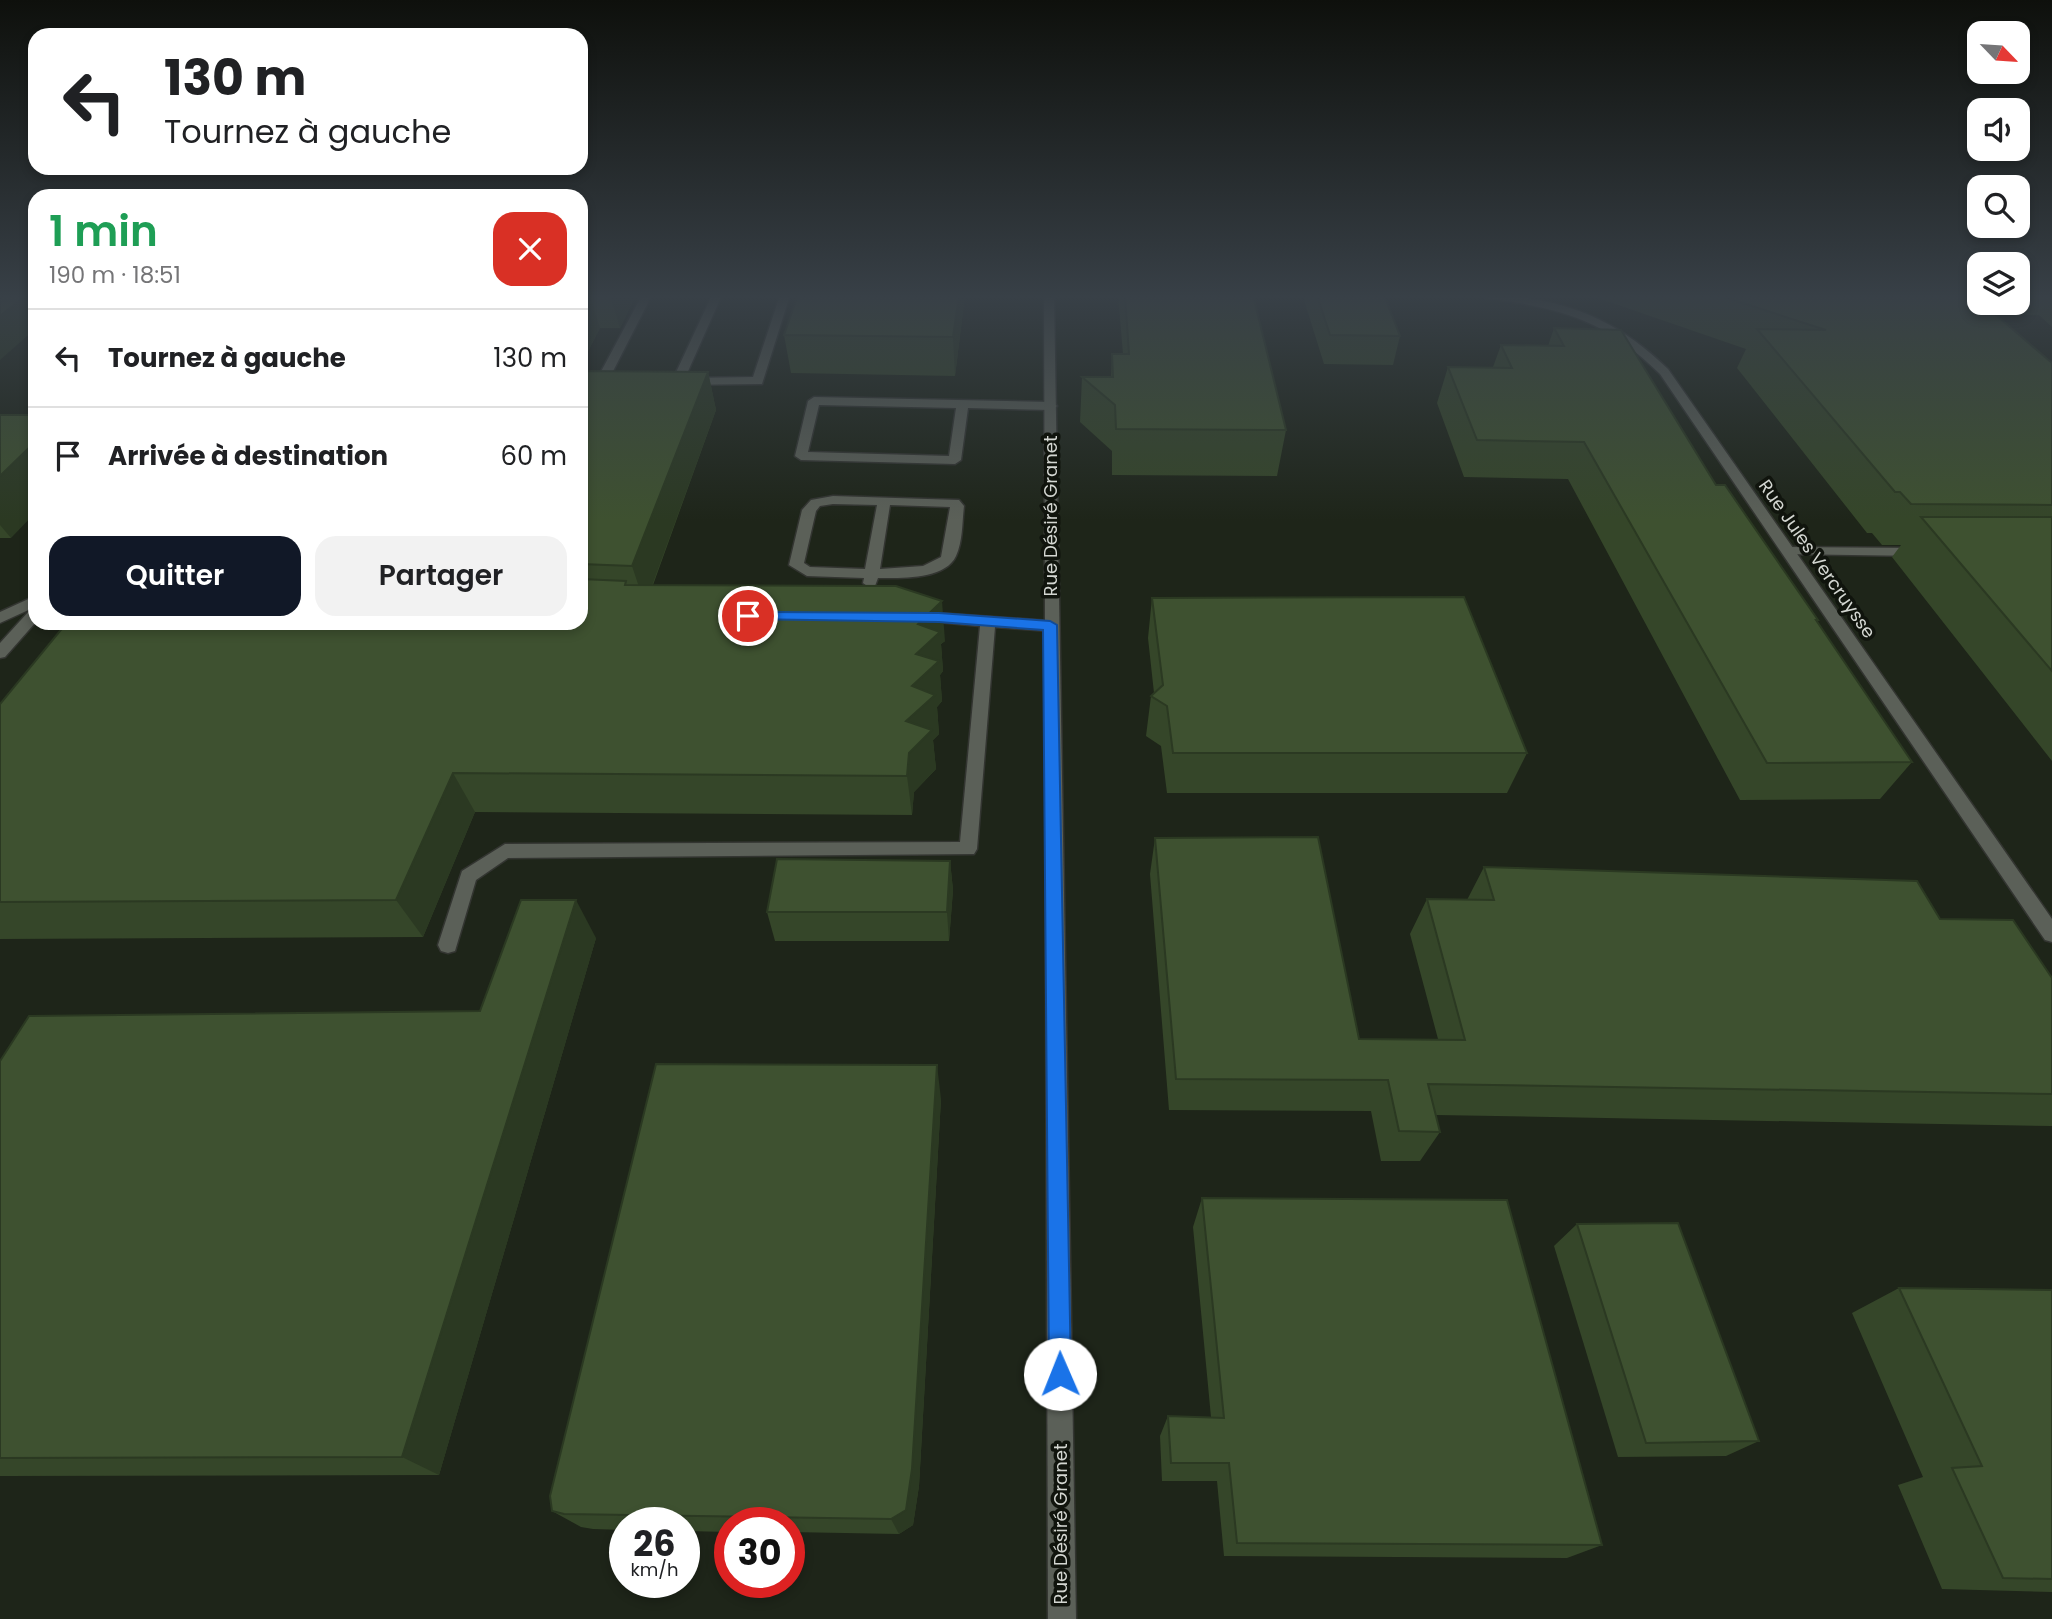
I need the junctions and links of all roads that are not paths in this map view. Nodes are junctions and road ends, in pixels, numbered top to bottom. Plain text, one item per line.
1 (607, 371) edge
2 (677, 371) edge
3 (761, 371) edge
4 (1050, 371) edge
5 (1663, 371) edge
6 (627, 381) edge
7 (962, 405) junction
8 (1051, 406) junction
9 (884, 501) junction
10 (1788, 551) junction
11 (1941, 552) edge
12 (871, 572) junction
13 (869, 594) edge
14 (28, 604) edge
15 (903, 617) edge
16 (0, 618) edge
17 (28, 621) edge
18 (988, 623) junction
19 (1050, 625) junction
20 (0, 653) edge
21 (2052, 934) edge
22 (448, 945) dead end
23 (1062, 1619) edge

1 - 6 street
2 - 3 street
4 - 8 street, Rue Désiré Granet
5 - 10 street, Rue Jules Vercruysse
7 - 7 street
7 - 8 street
8 - 19 street, Rue Désiré Granet
9 - 12 street
9 - 12 street
9 - 12 street
10 - 11 street
10 - 21 street, Rue Jules Vercruysse
12 - 13 street
14 - 16 street
15 - 18 street
17 - 20 street
18 - 19 street
18 - 22 street
19 - 23 street, Rue Désiré Granet

